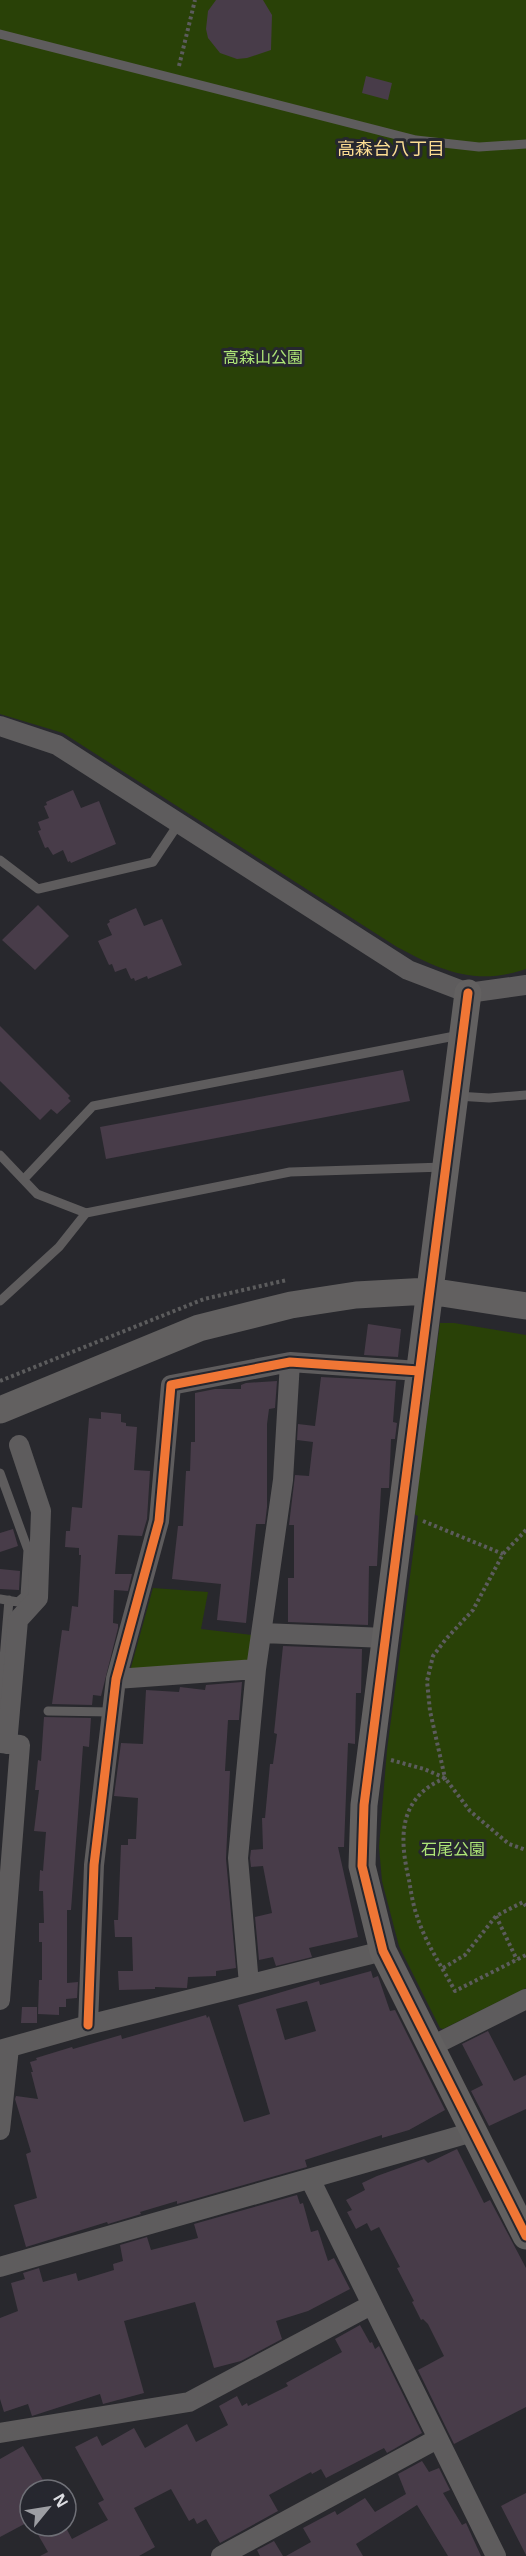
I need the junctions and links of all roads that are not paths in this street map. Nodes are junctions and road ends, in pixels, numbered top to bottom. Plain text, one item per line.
1 (0, 34) edge
2 (526, 144) edge
3 (0, 726) edge
4 (179, 823) junction
5 (0, 860) edge
6 (526, 985) edge
7 (468, 993) junction
8 (463, 1034) junction
9 (526, 1095) edge
10 (455, 1096) junction
11 (0, 1155) edge
12 (446, 1167) junction
13 (24, 1179) junction
14 (86, 1213) junction
15 (429, 1292) junction
16 (0, 1301) edge
17 (526, 1306) edge
18 (290, 1362) junction
19 (419, 1371) junction
20 (0, 1410) edge
21 (19, 1445) dead end
22 (0, 1473) edge
23 (5, 1600) edge
24 (262, 1634) junction
25 (386, 1638) junction
26 (256, 1669) junction
27 (116, 1679) junction
28 (0, 1706) edge
29 (48, 1711) dead end
30 (112, 1712) junction
31 (3, 1743) edge
32 (3, 1927) edge
33 (383, 1951) junction
34 (249, 1984) junction
35 (526, 1999) edge
36 (0, 2000) edge
37 (88, 2025) junction
38 (430, 2047) junction
39 (4, 2049) edge
40 (0, 2130) edge
41 (473, 2132) junction
42 (310, 2179) junction
43 (526, 2236) edge
44 (0, 2267) edge
45 (371, 2305) junction
46 (0, 2433) edge
47 (437, 2439) junction
48 (221, 2556) edge
49 (496, 2556) edge

1 - 2 lane
3 - 4 street
4 - 5 lane
4 - 7 street
6 - 7 street
7 - 8 street
8 - 10 street
8 - 13 lane
9 - 10 lane
10 - 12 street
11 - 13 lane
12 - 14 lane
12 - 15 street
13 - 14 lane
14 - 16 lane
15 - 17 street
15 - 19 street
15 - 20 street
18 - 19 street
18 - 24 street
18 - 27 street
19 - 25 street
21 - 31 street
22 - 23 lane
23 - 28 lane
24 - 25 street
24 - 26 street
25 - 33 street
26 - 27 street
26 - 34 street
27 - 30 street
29 - 30 lane
30 - 37 street
31 - 32 street
32 - 36 street
33 - 34 street
33 - 38 street
34 - 37 street
35 - 38 street
37 - 39 street
38 - 41 street
39 - 40 street
41 - 42 street
41 - 43 street
42 - 44 street
42 - 45 street
45 - 46 street
45 - 47 street
47 - 48 street
47 - 49 street

